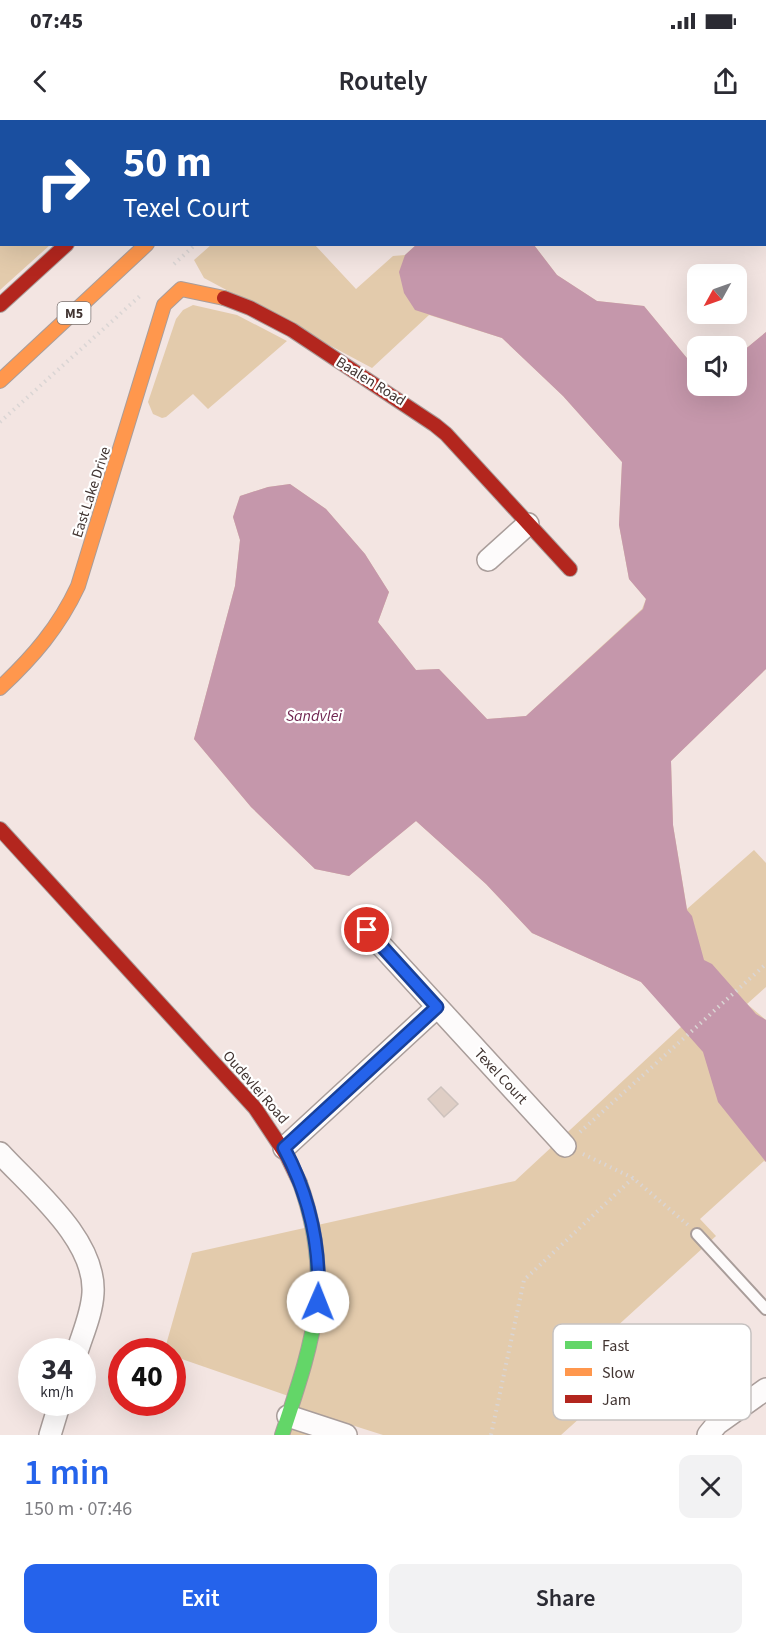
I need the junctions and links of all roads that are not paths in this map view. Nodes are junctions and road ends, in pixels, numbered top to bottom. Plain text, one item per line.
1 (65, 246) edge
2 (145, 246) edge
3 (181, 289) joint
4 (0, 305) edge
5 (0, 381) edge
6 (528, 524) junction
7 (488, 560) dead end
8 (570, 569) dead end
9 (0, 688) edge
10 (0, 829) edge
11 (367, 930) dead end
12 (437, 1007) junction
13 (565, 1146) road end
14 (284, 1148) junction
15 (0, 1154) edge
16 (697, 1234) road end
17 (766, 1309) edge
18 (81, 1338) edge
19 (766, 1389) edge
20 (751, 1400) edge
21 (56, 1416) edge
22 (723, 1420) edge
23 (285, 1426) edge
24 (50, 1435) edge
25 (346, 1435) edge
26 (708, 1435) edge

1 - 4 street
2 - 5 street, M5
3 - 6 street, Baalen Road
3 - 9 street, East Lake Drive
6 - 7 street
6 - 8 street, Baalen Road
10 - 14 street, Oudevlei Road
11 - 12 street, Texel Court
12 - 13 street, Texel Court
12 - 14 street
14 - 23 street, Oudevlei Road
15 - 18 street
16 - 17 lane
19 - 20 street
21 - 24 street
22 - 26 street
23 - 25 street

